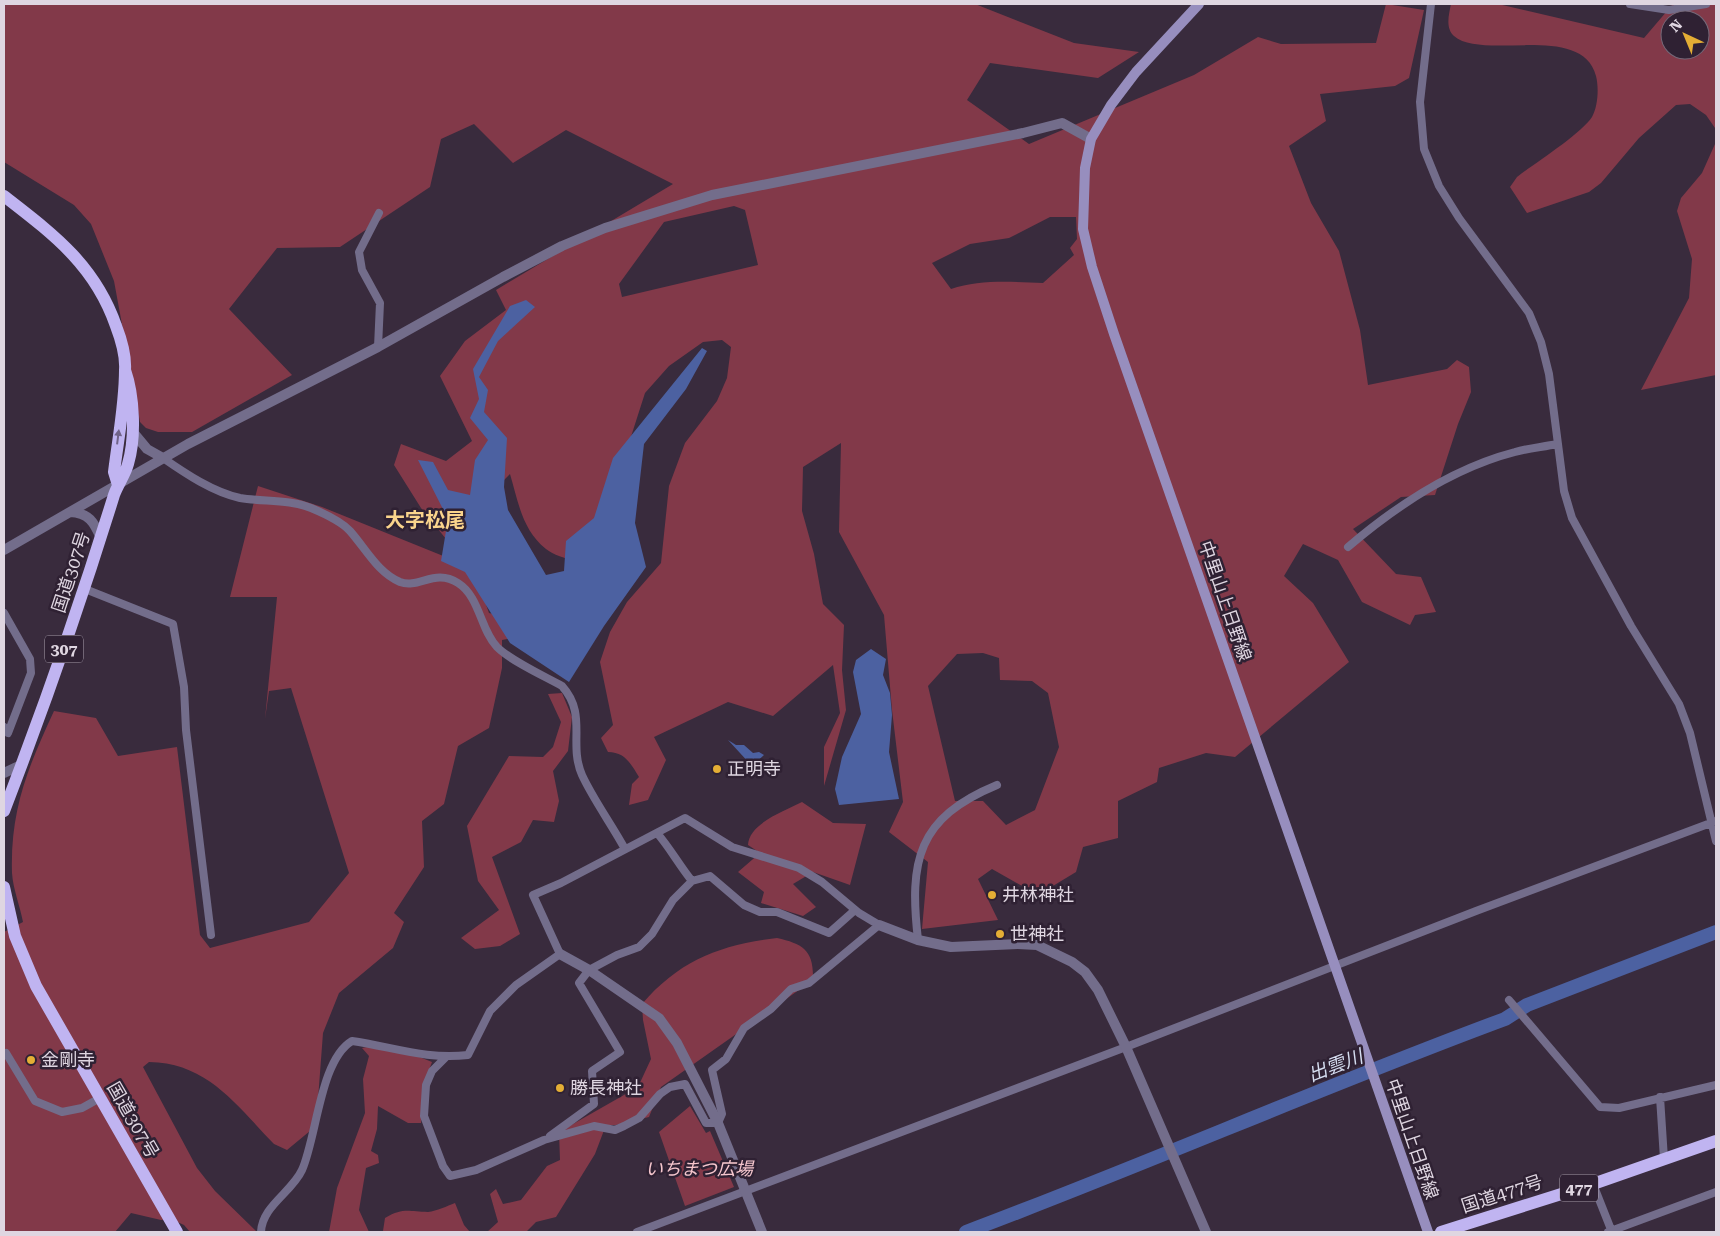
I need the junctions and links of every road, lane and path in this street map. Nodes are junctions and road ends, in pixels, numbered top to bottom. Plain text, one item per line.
1 (1199, 4) edge
2 (1432, 4) edge
3 (1630, 4) edge
4 (1706, 4) edge
5 (1091, 139) junction
6 (4, 196) edge
7 (379, 213) dead end
8 (378, 347) junction
9 (125, 370) junction
10 (132, 431) junction
11 (1557, 444) junction
12 (163, 458) junction
13 (118, 485) junction
14 (70, 512) junction
15 (101, 538) junction
16 (1348, 547) dead end
17 (4, 550) edge
18 (85, 589) junction
19 (4, 614) edge
20 (4, 727) edge
21 (22, 766) junction
22 (4, 773) edge
23 (997, 785) dead end
24 (4, 811) edge
25 (1714, 822) edge
26 (657, 833) junction
27 (1716, 841) edge
28 (625, 849) junction
29 (692, 881) junction
30 (4, 886) edge
31 (856, 910) junction
32 (879, 925) junction
33 (211, 935) dead end
34 (918, 940) junction
35 (560, 954) junction
36 (1335, 966) junction
37 (589, 970) junction
38 (1509, 1000) dead end
39 (1126, 1047) junction
40 (6, 1053) dead end
41 (445, 1058) junction
42 (1716, 1085) edge
43 (1660, 1097) junction
44 (100, 1098) junction
45 (718, 1123) junction
46 (544, 1140) junction
47 (1716, 1141) edge
48 (1664, 1159) junction
49 (1593, 1184) junction
50 (745, 1191) junction
51 (1716, 1192) edge
52 (177, 1232) edge
53 (261, 1232) edge
54 (637, 1232) edge
55 (762, 1232) edge
56 (1206, 1232) edge
57 (1428, 1232) edge
58 (1441, 1232) edge
59 (1611, 1232) edge

1 - 5 main road, 中里山上日野線
2 - 11 street
3 - 4 street
5 - 8 street
5 - 36 main road, 中里山上日野線
6 - 9 highway, 国道307号 / 307
7 - 8 street
8 - 12 street
9 - 10 highway, 国道307号 / 307
13 -> 9 highway, 国道307号 / 307
10 - 12 street
10 - 13 highway, 国道307号 / 307
11 - 16 street
11 - 25 street
12 - 13 street
12 - 28 street
13 - 14 street
13 - 15 highway, 国道307号 / 307
14 - 15 street
14 - 17 street
15 - 18 highway, 国道307号 / 307
18 - 21 highway, 国道307号 / 307
18 - 33 street
19 - 20 street
21 - 22 street
21 - 24 highway, 国道307号 / 307
23 - 34 street
25 - 27 street
25 - 36 street
26 - 28 street
26 - 29 street
26 - 31 street
28 - 35 street
29 - 31 street
29 - 37 street
30 - 44 highway, 国道307号
31 - 32 street
32 - 34 street
32 - 45 street
34 - 39 street
35 - 37 street
35 - 41 street
36 - 39 street
36 - 57 main road, 中里山上日野線
37 - 45 street
37 - 46 street
38 - 43 street
39 - 50 street
39 - 56 street
40 - 44 street
41 - 46 street
41 - 53 street
42 - 43 street
43 - 48 street
44 - 52 highway, 国道307号
45 - 46 street
45 - 50 street
47 - 48 highway, 国道477号 / 477
48 - 49 highway, 国道477号 / 477
49 - 58 highway, 国道477号 / 477
49 - 59 street
50 - 54 street
50 - 55 street
51 - 59 street

